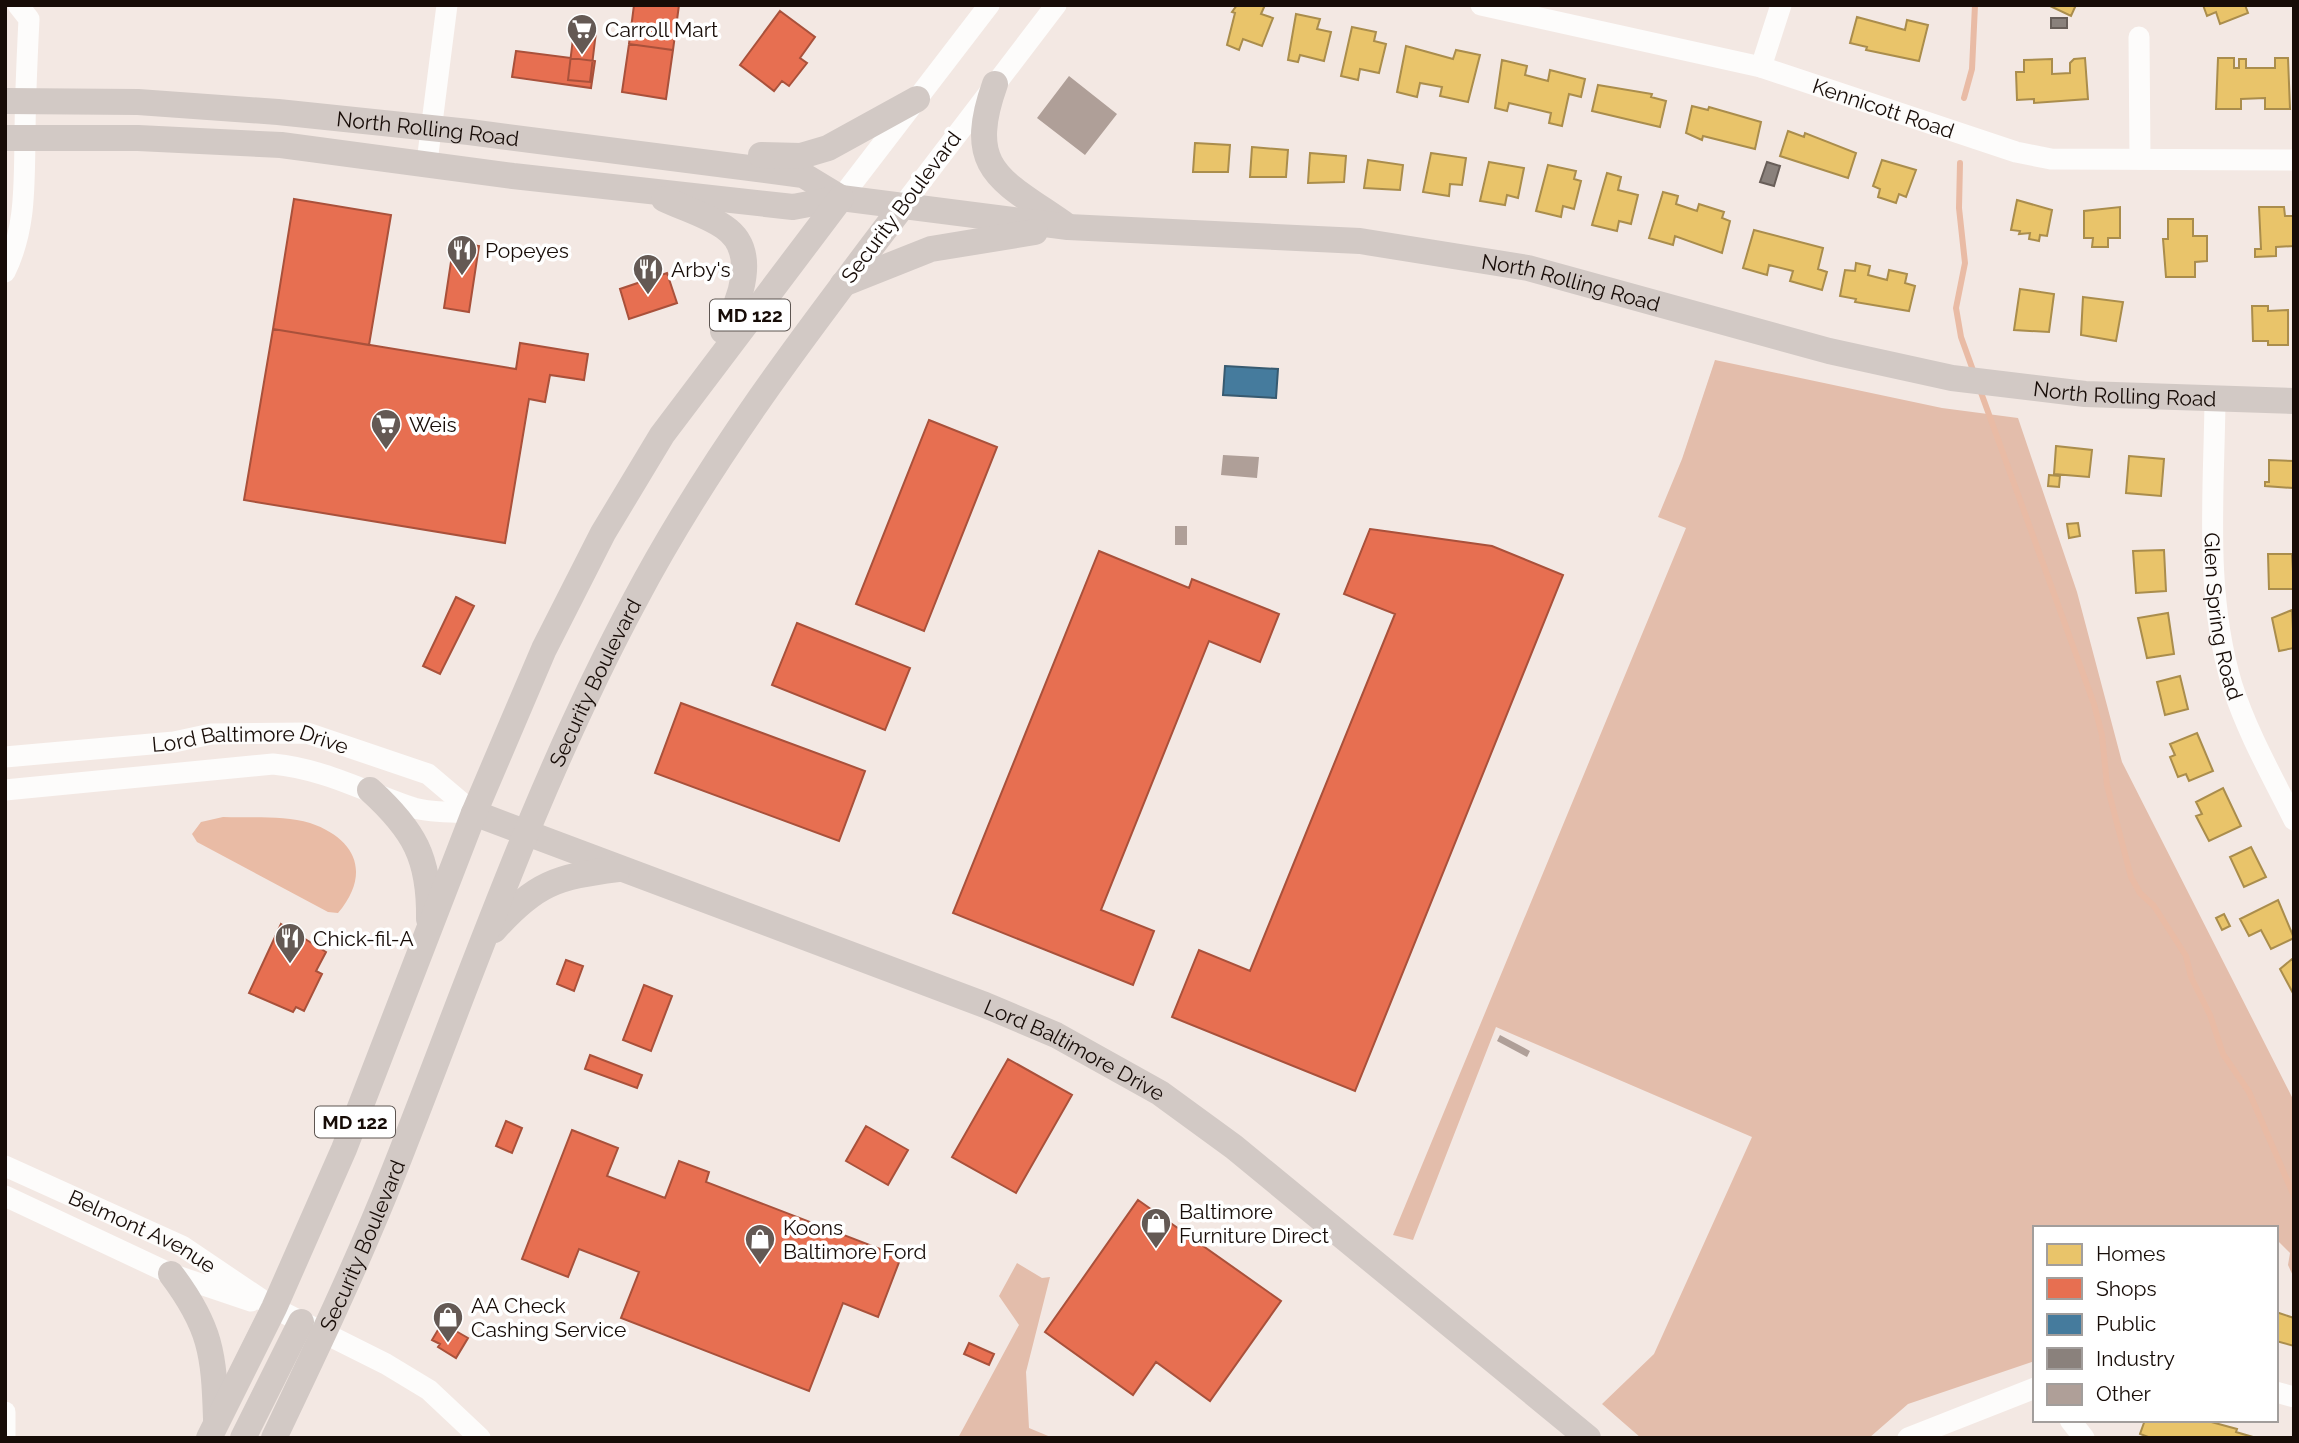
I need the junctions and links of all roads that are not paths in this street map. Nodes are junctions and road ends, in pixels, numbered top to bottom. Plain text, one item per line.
1 (9, 5) edge
2 (18, 5) edge
3 (447, 5) edge
4 (989, 5) edge
5 (1056, 5) edge
6 (1481, 5) edge
7 (1781, 5) edge
8 (5, 13) edge
9 (2139, 37) dead end
10 (1761, 67) junction
11 (995, 83) junction
12 (917, 99) junction
13 (16, 102) edge
14 (431, 128) junction
15 (15, 137) edge
16 (637, 153) junction
17 (2140, 159) junction
18 (2294, 160) edge
19 (427, 162) junction
20 (640, 188) junction
21 (841, 198) junction
22 (901, 208) junction
23 (1068, 227) junction
24 (5, 272) edge
25 (842, 285) junction
26 (2215, 400) junction
27 (2294, 401) edge
28 (662, 435) junction
29 (5, 757) edge
30 (5, 790) edge
31 (370, 790) junction
32 (474, 813) junction
33 (2294, 820) edge
34 (525, 833) junction
35 (620, 869) junction
36 (429, 932) junction
37 (483, 941) junction
38 (5, 1166) edge
39 (5, 1196) edge
40 (171, 1274) junction
41 (274, 1308) junction
42 (312, 1328) junction
43 (2033, 1389) edge
44 (5, 1412) edge
45 (2072, 1422) edge
46 (213, 1431) edge
47 (5, 1437) edge
48 (243, 1438) edge
49 (274, 1438) edge
50 (480, 1438) edge
51 (1588, 1438) edge
52 (1908, 1438) edge
53 (2084, 1438) edge

1 - 8 street
2 - 13 street
3 - 14 street
4 - 12 street
5 - 11 street, Security Boulevard
6 - 10 street, Kennicott Road
7 - 10 street
9 - 17 street
10 - 17 street, Kennicott Road
11 - 22 street, Security Boulevard
11 - 23 main road
12 - 16 main road
12 - 21 street
13 - 14 main road, North Rolling Road
13 - 15 street
14 - 16 main road, North Rolling Road
14 - 19 street
15 - 19 main road, North Rolling Road
15 - 24 street
16 - 21 main road, North Rolling Road
17 - 18 street, Kennicott Road
19 - 20 main road, North Rolling Road
20 - 21 main road, North Rolling Road
20 - 28 main road
21 - 22 main road, North Rolling Road
21 - 28 main road, MD 122
22 - 23 main road, North Rolling Road
22 - 25 main road, Security Boulevard / MD 122
23 - 25 main road
23 - 26 main road, North Rolling Road
25 - 34 main road, Security Boulevard / MD 122
26 - 27 main road, North Rolling Road
26 - 33 street, Glen Spring Road
28 - 32 main road, MD 122
29 - 32 street, Lord Baltimore Drive
30 - 31 street, Lord Baltimore Drive
31 - 32 street, Lord Baltimore Drive
31 - 36 main road
32 - 34 main road, Lord Baltimore Drive
32 - 36 main road, MD 122
34 - 35 main road, Lord Baltimore Drive
34 - 37 main road, Security Boulevard / MD 122
35 - 37 main road
35 - 51 main road, Lord Baltimore Drive
36 - 41 main road, MD 122
37 - 42 main road, Security Boulevard / MD 122
38 - 41 street, Belmont Avenue
39 - 40 street, Belmont Avenue
40 - 41 street, Belmont Avenue
40 - 46 main road
41 - 42 street, Belmont Avenue
41 - 46 main road, MD 122
42 - 48 main road
42 - 49 main road, Security Boulevard / MD 122
42 - 50 street, Belmont Avenue
43 - 52 street
44 - 47 street
45 - 53 street

